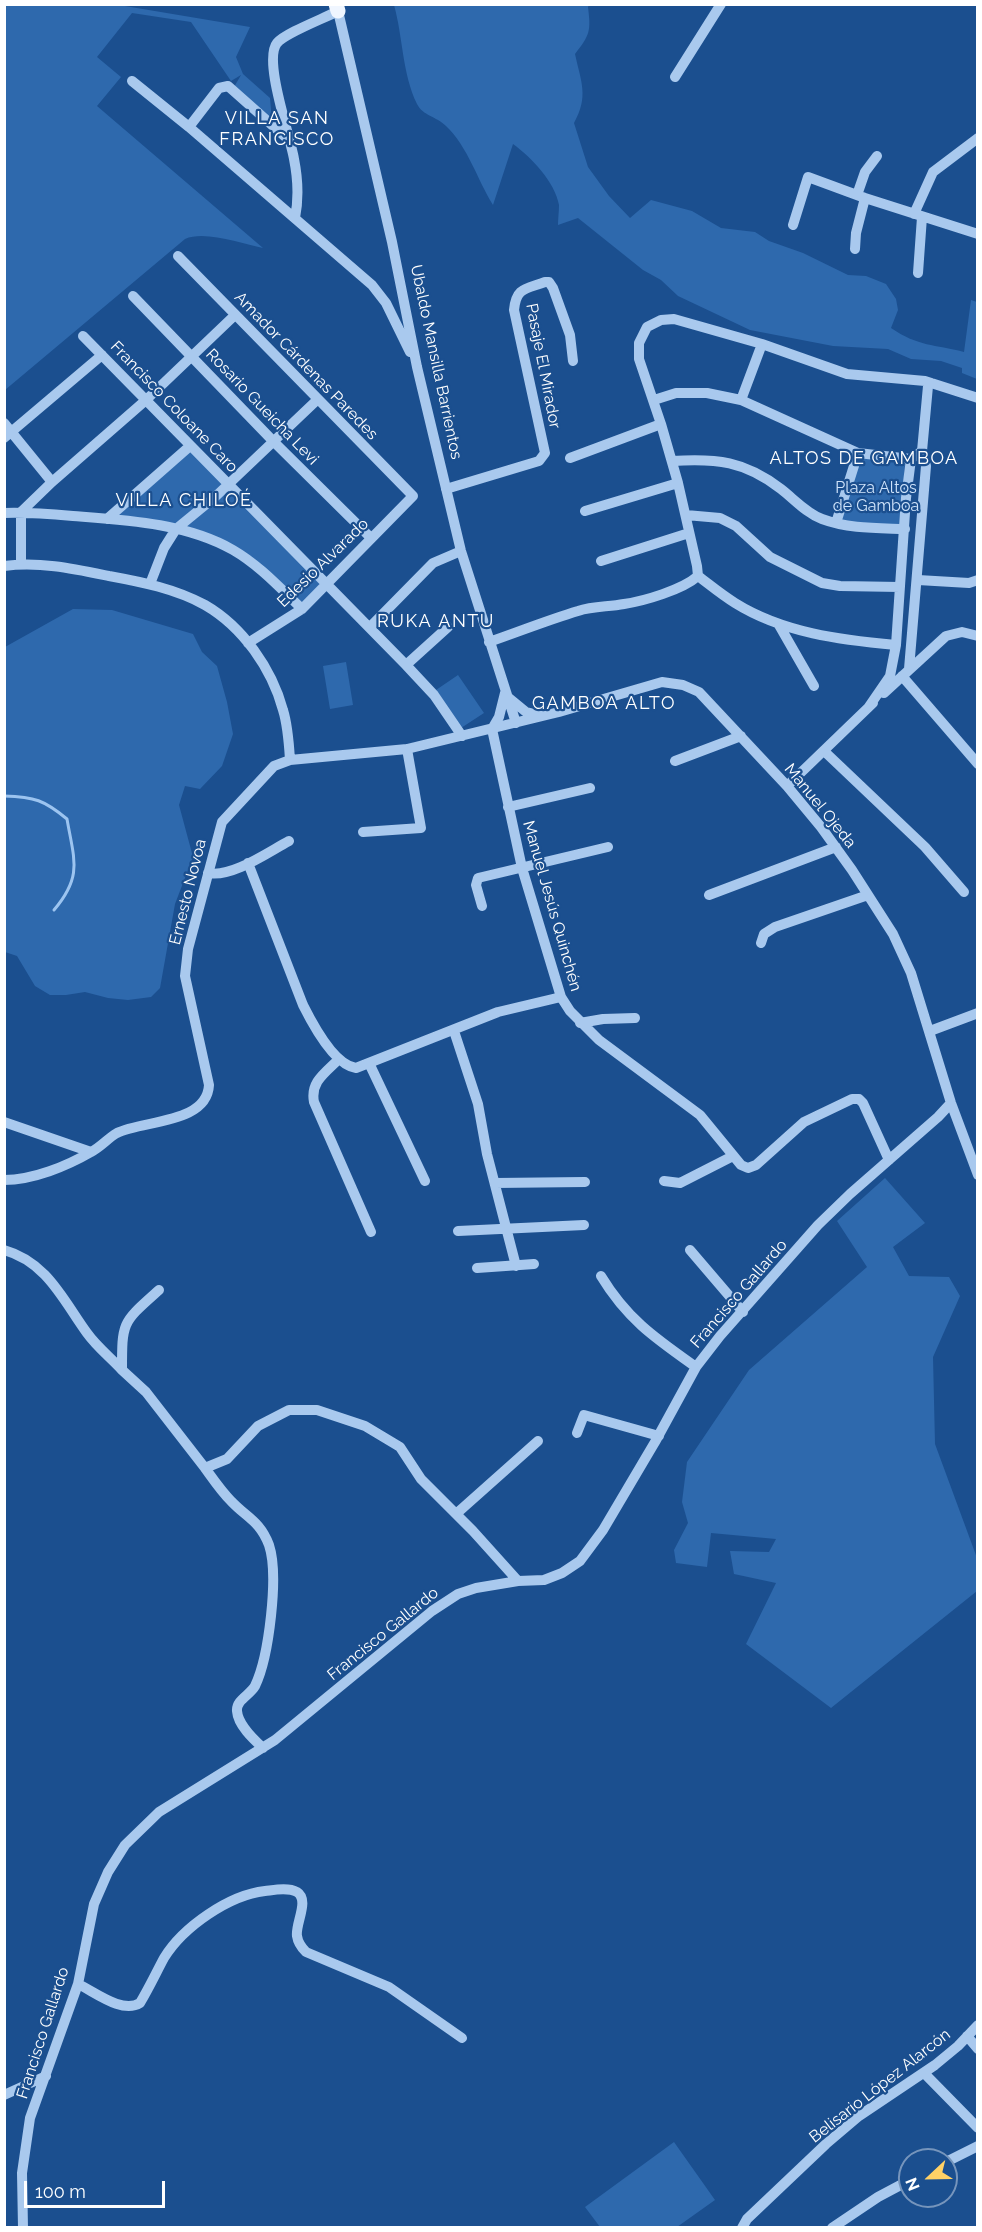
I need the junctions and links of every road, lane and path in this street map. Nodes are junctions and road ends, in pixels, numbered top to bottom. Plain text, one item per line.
1 (722, 4) edge
2 (337, 8) edge
3 (675, 77) dead end
4 (132, 81) dead end
5 (189, 127) junction
6 (978, 138) edge
7 (290, 141) junction
8 (878, 156) dead end
9 (861, 197) junction
10 (918, 216) junction
11 (295, 218) junction
12 (793, 225) dead end
13 (978, 234) edge
14 (855, 249) dead end
15 (178, 256) dead end
16 (918, 273) dead end
17 (133, 296) dead end
18 (235, 315) junction
19 (84, 336) dead end
20 (762, 344) junction
21 (102, 355) junction
22 (192, 357) junction
23 (573, 360) dead end
24 (417, 367) junction
25 (931, 383) junction
26 (978, 398) edge
27 (146, 400) junction
28 (316, 400) junction
29 (654, 400) junction
30 (741, 400) junction
31 (4, 423) edge
32 (661, 424) junction
33 (8, 435) edge
34 (274, 442) junction
35 (190, 446) junction
36 (922, 451) junction
37 (858, 453) junction
38 (570, 458) dead end
39 (910, 459) junction
40 (672, 461) junction
41 (52, 482) junction
42 (678, 483) junction
43 (228, 484) junction
44 (446, 489) junction
45 (412, 496) joint
46 (585, 511) dead end
47 (21, 512) junction
48 (4, 513) edge
49 (686, 515) junction
50 (107, 519) junction
51 (836, 523) junction
52 (176, 529) junction
53 (905, 529) junction
54 (689, 534) junction
55 (371, 538) junction
56 (461, 551) junction
57 (602, 561) dead end
58 (21, 564) junction
59 (4, 566) edge
60 (698, 576) junction
61 (918, 580) junction
62 (978, 580) edge
63 (150, 584) junction
64 (326, 585) junction
65 (900, 587) junction
66 (302, 609) junction
67 (779, 625) junction
68 (370, 627) junction
69 (448, 627) dead end
70 (978, 636) edge
71 (489, 642) junction
72 (248, 643) junction
73 (896, 645) junction
74 (406, 665) junction
75 (906, 673) junction
76 (814, 686) dead end
77 (505, 693) junction
78 (868, 708) junction
79 (545, 715) junction
80 (516, 723) junction
81 (492, 729) junction
82 (462, 736) junction
83 (741, 736) junction
84 (407, 749) junction
85 (824, 751) junction
86 (290, 760) junction
87 (675, 761) dead end
88 (978, 764) edge
89 (787, 786) junction
90 (590, 788) dead end
91 (508, 807) junction
92 (363, 832) dead end
93 (289, 841) dead end
94 (608, 847) dead end
95 (836, 847) junction
96 (248, 863) junction
97 (522, 868) junction
98 (208, 873) junction
99 (964, 892) dead end
100 (709, 895) dead end
101 (868, 895) junction
102 (482, 906) dead end
103 (761, 943) dead end
104 (561, 997) junction
105 (978, 1013) edge
106 (635, 1018) dead end
107 (580, 1023) junction
108 (454, 1031) junction
109 (930, 1031) junction
110 (339, 1059) junction
111 (369, 1063) junction
112 (951, 1103) junction
113 (4, 1122) edge
114 (91, 1152) junction
115 (734, 1156) junction
116 (889, 1160) junction
117 (978, 1175) edge
118 (4, 1180) edge
119 (425, 1181) dead end
120 (664, 1181) dead end
121 (585, 1182) dead end
122 (495, 1183) junction
123 (584, 1225) dead end
124 (506, 1227) junction
125 (458, 1231) dead end
126 (371, 1232) dead end
127 (4, 1250) edge
128 (690, 1250) dead end
129 (534, 1264) dead end
130 (516, 1266) junction
131 (477, 1268) dead end
132 (601, 1276) dead end
133 (159, 1290) dead end
134 (743, 1312) junction
135 (696, 1367) junction
136 (122, 1370) junction
137 (577, 1433) dead end
138 (659, 1436) junction
139 (538, 1441) dead end
140 (205, 1468) junction
141 (456, 1514) junction
142 (518, 1581) junction
143 (263, 1748) junction
144 (78, 1983) junction
145 (978, 2025) edge
146 (967, 2036) junction
147 (462, 2038) dead end
148 (978, 2049) edge
149 (924, 2073) junction
150 (46, 2076) junction
151 (4, 2095) edge
152 (978, 2128) edge
153 (978, 2146) edge
154 (958, 2156) edge
155 (898, 2187) edge
156 (744, 2223) edge
157 (23, 2228) edge
158 (832, 2228) edge

1 - 3 street
2 - 7 street
2 - 24 street, Ubaldo Mansilla Barrientos
4 - 5 street
5 - 7 street
5 - 11 street
6 - 10 street
7 - 11 street
8 - 9 street
9 - 10 street
9 - 12 street
9 - 14 street
10 - 13 street
10 - 16 street
11 - 24 street
15 - 18 street, Amador Cárdenas Paredes
17 - 22 street, Rosario Gueicha Levi
18 - 22 street
18 - 28 street, Amador Cárdenas Paredes
19 - 21 street, Francisco Coloane Caro
20 - 25 street
20 - 29 street
20 - 30 street
21 - 27 street, Francisco Coloane Caro
21 - 33 street
22 - 27 street
22 - 34 street, Rosario Gueicha Levi
23 - 44 street, Pasaje El Mirador
24 - 44 street, Ubaldo Mansilla Barrientos
25 - 26 street
25 - 36 street
27 - 35 street, Francisco Coloane Caro
27 - 41 street
28 - 34 street
28 - 45 street, Amador Cárdenas Paredes
29 - 30 street
29 - 32 street
30 - 37 street
31 - 33 street
32 - 38 street
32 - 40 street
33 - 41 street
34 - 43 street
34 - 55 street, Rosario Gueicha Levi
35 - 43 street, Francisco Coloane Caro
35 - 50 street
36 - 39 street
36 - 61 street
37 - 39 street
37 - 51 street
39 - 53 street
40 - 42 street
40 - 51 street
41 - 47 street
42 - 46 street
42 - 49 street
43 - 52 street
43 - 64 street, Francisco Coloane Caro
44 - 56 street, Ubaldo Mansilla Barrientos
45 - 55 street, Edesio Alvarado
47 - 48 street
47 - 50 street
47 - 58 street
49 - 54 street
49 - 65 street
50 - 52 street
51 - 53 street
52 - 63 street
52 - 66 street
53 - 65 street
54 - 57 street
54 - 60 street
55 - 64 street, Edesio Alvarado
56 - 68 street
56 - 71 street, Ubaldo Mansilla Barrientos
58 - 59 street
58 - 63 street
60 - 67 street
60 - 71 street
61 - 62 street
61 - 75 street
63 - 72 street
64 - 66 street, Edesio Alvarado
64 - 68 street, Francisco Coloane Caro
65 - 73 street
66 - 72 street, Edesio Alvarado
67 - 73 street
67 - 76 street
68 - 74 street, Francisco Coloane Caro
69 - 74 street
70 - 75 street
71 - 77 street, Ubaldo Mansilla Barrientos
72 - 86 street
73 - 78 street
74 - 82 street, Francisco Coloane Caro
75 - 78 street
75 - 88 street
77 - 79 street
77 - 80 street, Ubaldo Mansilla Barrientos
77 - 81 street
78 - 85 street
79 - 80 street, Ernesto Novoa
79 - 83 street, Manuel Ojeda
80 - 81 street, Ernesto Novoa
81 - 82 street, Ernesto Novoa
81 - 91 street, Manuel Jesús Quinchén
82 - 84 street, Ernesto Novoa
83 - 87 street
83 - 89 street, Manuel Ojeda
84 - 86 street, Ernesto Novoa
84 - 92 street
85 - 89 street
85 - 99 street
86 - 98 street, Ernesto Novoa
89 - 95 street, Manuel Ojeda
90 - 91 street
91 - 97 street, Manuel Jesús Quinchén
93 - 96 street
94 - 97 street
95 - 100 street
95 - 101 street, Manuel Ojeda
96 - 98 street
96 - 110 street
97 - 102 street
97 - 104 street, Manuel Jesús Quinchén
98 - 114 street, Ernesto Novoa
101 - 103 street
101 - 109 street, Manuel Ojeda
104 - 107 street, Manuel Jesús Quinchén
104 - 108 street
105 - 109 street
106 - 107 street
107 - 115 street, Manuel Jesús Quinchén
108 - 111 street
108 - 122 street
109 - 112 street, Manuel Ojeda
110 - 111 street
110 - 126 street
111 - 119 street
112 - 116 street, Francisco Gallardo
112 - 117 street, Manuel Ojeda
113 - 114 street
114 - 118 street, Ernesto Novoa
115 - 116 street
115 - 120 street
116 - 134 street, Francisco Gallardo
121 - 122 street
122 - 124 street
123 - 124 street
124 - 125 street
124 - 130 street
127 - 136 street
128 - 134 street
129 - 130 street
130 - 131 street
132 - 135 street
133 - 136 street
134 - 135 street, Francisco Gallardo
135 - 138 street, Francisco Gallardo
136 - 140 street
137 - 138 street
138 - 142 street, Francisco Gallardo
139 - 141 street
140 - 141 street
140 - 143 street
141 - 142 street
142 - 143 street, Francisco Gallardo
143 - 144 street, Francisco Gallardo
144 - 147 street
144 - 150 street, Francisco Gallardo
145 - 146 street, Belisario López Alarcón
146 - 148 street
146 - 149 street, Belisario López Alarcón
149 - 152 street
149 - 156 street, Belisario López Alarcón
150 - 151 street
150 - 157 street, Francisco Gallardo
153 - 154 street
155 - 158 street

